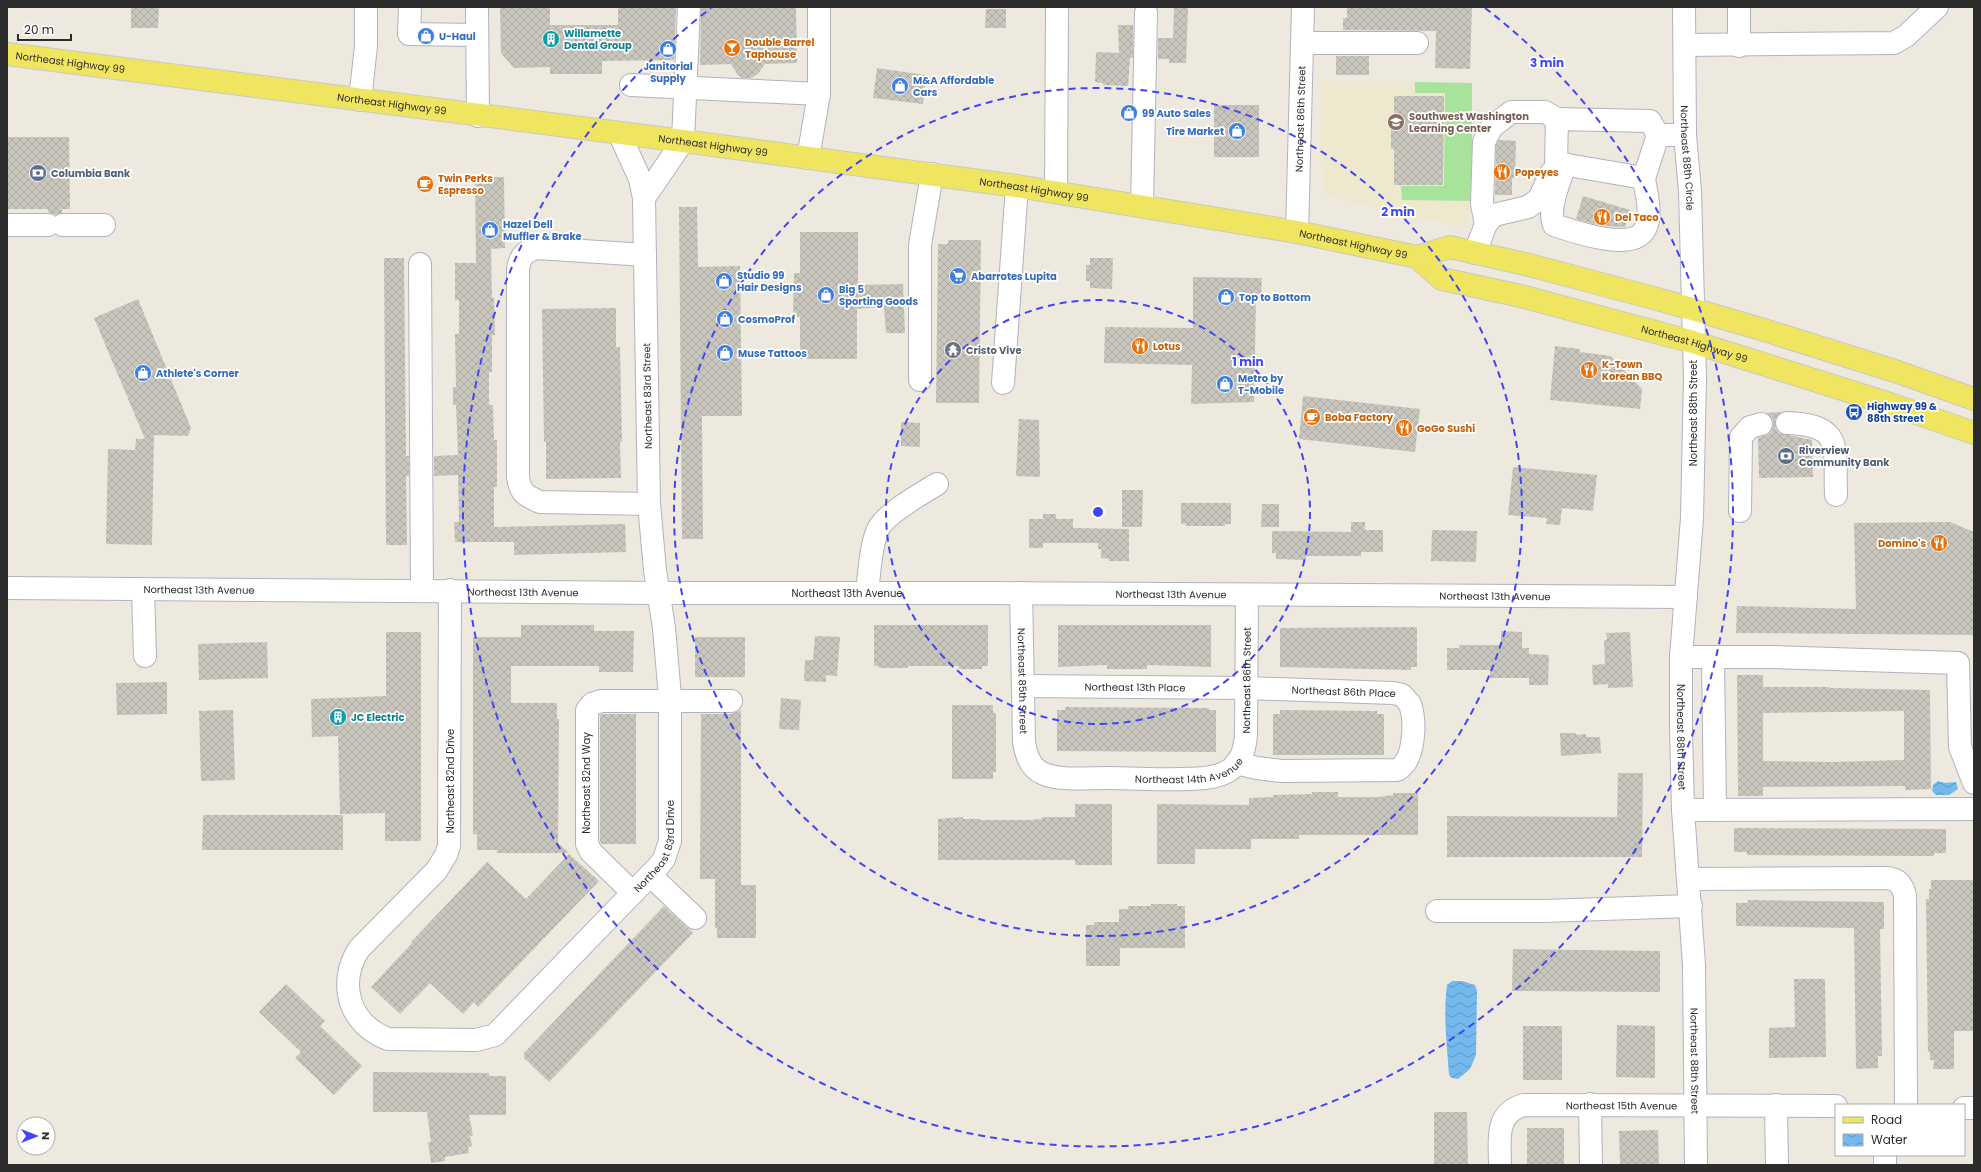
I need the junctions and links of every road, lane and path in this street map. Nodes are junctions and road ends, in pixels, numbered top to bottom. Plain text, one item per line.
1 (410, 7) edge
2 (476, 7) edge
3 (689, 7) edge
4 (819, 7) edge
5 (1057, 7) edge
6 (1303, 7) edge
7 (1684, 7) edge
8 (1739, 7) edge
9 (1937, 7) edge
10 (366, 11) dead end
11 (1146, 13) dead end
12 (477, 35) junction
13 (1302, 43) junction
14 (1417, 44) dead end
15 (1685, 45) junction
16 (1739, 46) junction
17 (7, 54) edge
18 (631, 85) dead end
19 (687, 88) junction
20 (819, 94) junction
21 (360, 100) junction
22 (478, 116) junction
23 (1558, 119) junction
24 (620, 133) junction
25 (1658, 135) junction
26 (1685, 135) junction
27 (683, 141) junction
28 (808, 158) junction
29 (1560, 164) junction
30 (932, 174) junction
31 (1644, 178) junction
32 (1017, 186) junction
33 (1056, 192) junction
34 (644, 198) junction
35 (1142, 205) junction
36 (1486, 224) junction
37 (7, 225) edge
38 (104, 225) dead end
39 (1297, 232) junction
40 (1475, 253) junction
41 (645, 255) junction
42 (1417, 257) junction
43 (420, 264) dead end
44 (1692, 309) junction
45 (1693, 342) junction
46 (920, 380) dead end
47 (1004, 383) dead end
48 (1974, 399) edge
49 (1787, 423) dead end
50 (1761, 424) dead end
51 (1974, 433) edge
52 (937, 484) dead end
53 (1836, 495) dead end
54 (649, 504) junction
55 (1740, 511) dead end
56 (7, 588) edge
57 (143, 590) junction
58 (422, 590) junction
59 (450, 590) junction
60 (659, 593) junction
61 (867, 593) junction
62 (1021, 593) junction
63 (1247, 595) junction
64 (1686, 597) junction
65 (146, 656) dead end
66 (1681, 657) junction
67 (1713, 657) junction
68 (1023, 686) junction
69 (1246, 688) junction
70 (670, 701) junction
71 (731, 701) dead end
72 (1412, 731) joint
73 (1236, 763) junction
74 (1033, 767) joint
75 (1974, 783) edge
76 (1974, 809) edge
77 (1682, 810) junction
78 (1715, 810) junction
79 (650, 875) junction
80 (1689, 879) junction
81 (633, 893) junction
82 (1691, 906) junction
83 (1437, 911) dead end
84 (695, 918) dead end
85 (490, 1037) joint
86 (1590, 1104) junction
87 (1906, 1104) edge
88 (1695, 1105) junction
89 (1776, 1105) junction
90 (1835, 1106) edge
91 (1500, 1165) edge
92 (1591, 1165) edge
93 (1696, 1165) edge
94 (1777, 1165) edge

1 - 12 street
2 - 12 street
3 - 19 street
4 - 20 street
5 - 33 street
6 - 13 street, Northeast 86th Street
7 - 15 street, Northeast 88th Circle
8 - 16 street
9 - 16 street
10 - 21 street
11 - 35 street
12 - 22 street
13 - 14 street
13 - 39 street, Northeast 86th Street
15 - 16 street
15 - 26 street, Northeast 88th Circle
17 - 21 main road, Northeast Highway 99
18 - 19 street
19 - 20 street
19 - 27 street
20 - 28 street
21 - 22 main road, Northeast Highway 99
22 - 24 main road, Northeast Highway 99
23 - 25 street
23 - 29 street
23 - 36 street
24 - 27 main road, Northeast Highway 99
24 - 34 street, Northeast 83rd Street
25 - 26 street
25 - 31 street
26 - 44 street, Northeast 88th Circle
27 - 28 main road, Northeast Highway 99
27 - 34 street
28 - 30 main road, Northeast Highway 99
29 - 31 street
29 - 31 street
29 - 36 street
30 - 32 main road, Northeast Highway 99
30 - 46 street
32 - 33 main road, Northeast Highway 99
32 - 47 street
33 - 35 main road, Northeast Highway 99
34 - 41 street, Northeast 83rd Street
35 - 39 main road, Northeast Highway 99
36 - 40 street
37 - 38 street
39 - 42 main road, Northeast Highway 99
40 - 42 main road, Northeast Highway 99
40 - 44 main road, Northeast Highway 99
41 - 54 street, Northeast 83rd Street
41 - 54 street
42 - 45 main road, Northeast Highway 99
43 - 58 street
44 - 45 street, Northeast 88th Street
44 - 48 main road, Northeast Highway 99
45 - 51 main road, Northeast Highway 99
45 - 64 street, Northeast 88th Street
49 - 53 street
50 - 55 street
52 - 61 street
54 - 60 street, Northeast 83rd Street
56 - 57 street, Northeast 13th Avenue
57 - 58 street, Northeast 13th Avenue
57 - 65 street
58 - 59 street, Northeast 13th Avenue
59 - 60 street, Northeast 13th Avenue
59 - 85 street, Northeast 82nd Drive
60 - 61 street, Northeast 13th Avenue
60 - 70 street, Northeast 83rd Drive
61 - 62 street, Northeast 13th Avenue
62 - 63 street, Northeast 13th Avenue
62 - 68 street, Northeast 85th Street
63 - 64 street, Northeast 13th Avenue
63 - 69 street, Northeast 86th Street
64 - 66 street, Northeast 88th Street
66 - 67 street
66 - 77 street, Northeast 88th Street
67 - 75 street
67 - 78 street
68 - 69 street, Northeast 13th Place
68 - 74 street, Northeast 85th Street
69 - 72 street, Northeast 86th Place
69 - 73 street, Northeast 86th Street
70 - 71 street
70 - 79 street, Northeast 83rd Drive
70 - 81 street, Northeast 82nd Way
72 - 73 street, Northeast 14th Avenue
73 - 74 street, Northeast 14th Avenue
76 - 78 street
77 - 78 street
77 - 80 street, Northeast 88th Street
79 - 81 street, Northeast 83rd Drive
79 - 84 street
80 - 82 street, Northeast 88th Street
80 - 87 street
81 - 85 street, Northeast 83rd Drive
82 - 83 street
82 - 88 street, Northeast 88th Street
86 - 88 street, Northeast 15th Avenue
86 - 91 street, Northeast 15th Avenue
86 - 92 street
88 - 89 street, Northeast 15th Avenue
88 - 93 street, Northeast 88th Street
89 - 90 street, Northeast 15th Avenue
89 - 94 street

